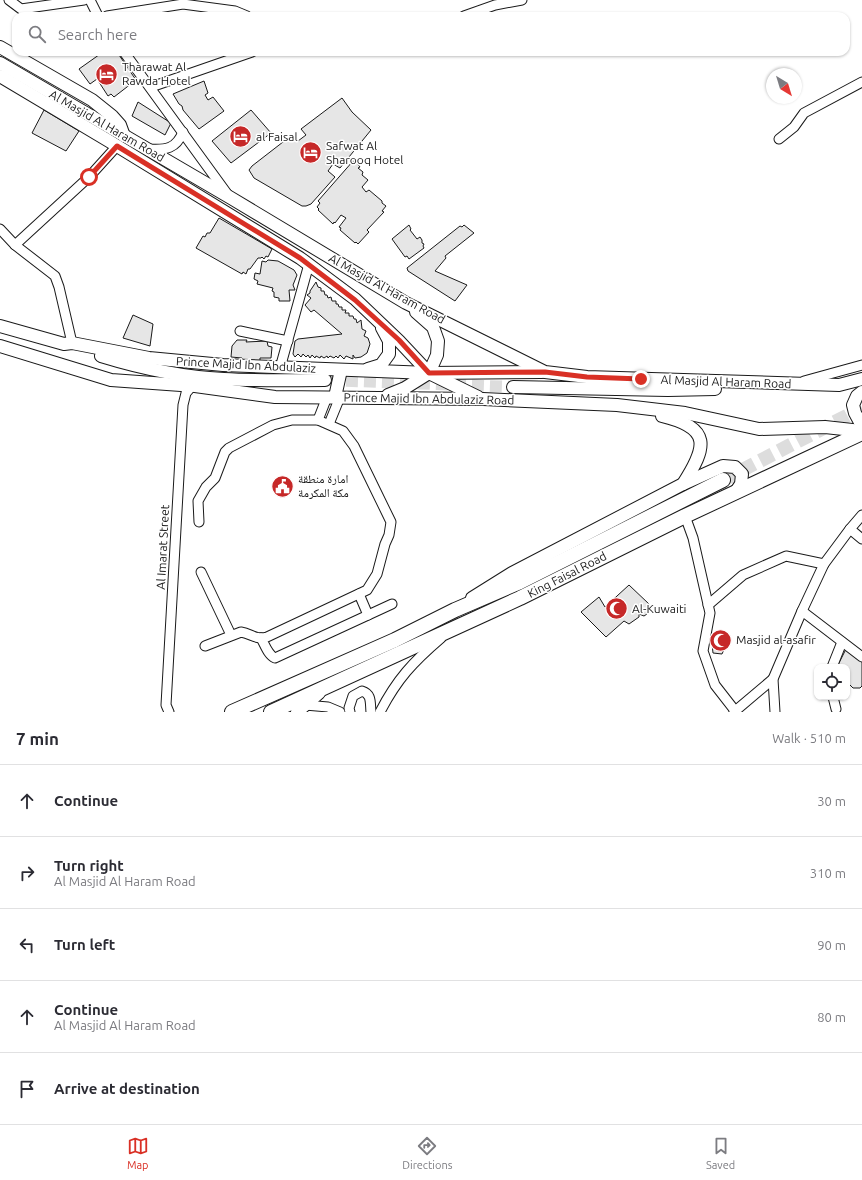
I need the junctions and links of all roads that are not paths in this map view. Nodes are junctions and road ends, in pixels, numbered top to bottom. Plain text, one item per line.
1 (9, 0) edge
2 (84, 0) edge
3 (90, 0) edge
4 (522, 0) edge
5 (96, 12) edge
6 (132, 12) edge
7 (237, 12) edge
8 (475, 12) edge
9 (0, 47) edge
10 (12, 54) edge
11 (16, 56) edge
12 (127, 56) edge
13 (240, 56) edge
14 (0, 63) edge
15 (0, 77) edge
16 (862, 82) edge
17 (151, 87) junction
18 (183, 132) junction
19 (779, 139) dead end
20 (121, 141) junction
21 (146, 149) junction
22 (231, 198) junction
23 (0, 229) edge
24 (15, 245) junction
25 (309, 264) junction
26 (406, 303) junction
27 (378, 322) junction
28 (0, 326) edge
29 (240, 331) dead end
30 (288, 341) junction
31 (68, 344) junction
32 (0, 346) edge
33 (862, 365) edge
34 (280, 368) junction
35 (341, 370) junction
36 (360, 371) junction
37 (545, 372) junction
38 (429, 373) junction
39 (862, 379) edge
40 (325, 380) tunnel mouth
41 (171, 384) junction
42 (795, 384) junction
43 (839, 385) junction
44 (192, 386) junction
45 (513, 387) tunnel mouth
46 (862, 392) edge
47 (334, 397) junction
48 (381, 398) junction
49 (483, 399) junction
50 (183, 405) junction
51 (617, 405) junction
52 (318, 420) junction
53 (329, 424) junction
54 (862, 426) edge
55 (862, 432) edge
56 (723, 480) tunnel mouth
57 (683, 484) junction
58 (735, 492) junction
59 (862, 515) edge
60 (685, 516) junction
61 (199, 522) dead end
62 (850, 529) junction
63 (862, 539) edge
64 (824, 564) junction
65 (201, 572) dead end
66 (359, 594) junction
67 (392, 604) dead end
68 (708, 605) junction
69 (802, 611) junction
70 (368, 615) junction
71 (436, 620) junction
72 (450, 631) junction
73 (231, 635) junction
74 (261, 638) junction
75 (842, 642) junction
76 (206, 646) dead end
77 (862, 657) edge
78 (833, 664) edge
79 (773, 679) junction
80 (324, 688) junction
81 (834, 700) edge
82 (301, 708) edge
83 (836, 708) dead end
84 (166, 710) edge
85 (232, 712) edge
86 (270, 712) edge
87 (340, 712) edge
88 (350, 712) edge
89 (371, 712) edge
90 (380, 712) edge
91 (735, 712) edge
92 (775, 712) edge

1 - 2 street
3 - 5 street
4 - 8 street
6 - 7 street
9 - 10 main road
11 - 20 main road
12 - 17 street
13 - 17 street
14 - 20 main road, Al Masjid Al Haram Road
15 - 20 main road, Al Masjid Al Haram Road
16 - 19 street
17 - 18 street
18 - 21 street
18 - 22 street
20 - 21 main road, Al Masjid Al Haram Road
20 - 24 street
20 - 25 main road, Al Masjid Al Haram Road
21 - 22 main road, Al Masjid Al Haram Road
22 - 26 main road, Al Masjid Al Haram Road
23 - 24 street
24 - 31 street
25 - 27 main road, Al Masjid Al Haram Road
25 - 30 street
26 - 37 main road, Al Masjid Al Haram Road
26 - 38 main road
27 - 36 main road
27 - 38 main road, Al Masjid Al Haram Road
28 - 31 main road, Prince Majid Ibn Abdulaziz
29 - 30 street
30 - 34 street
31 - 34 main road, Prince Majid Ibn Abdulaziz
31 - 40 main road, Prince Majid Ibn Abdulaziz
32 - 41 main road, Prince Majid Ibn Abdulaziz Road
33 - 42 street
34 - 35 main road, Prince Majid Ibn Abdulaziz
35 - 36 main road, Prince Majid Ibn Abdulaziz
35 - 47 main road
36 - 38 main road, Prince Majid Ibn Abdulaziz
37 - 38 main road, Prince Majid Ibn Abdulaziz
37 - 42 main road, Al Masjid Al Haram Road
38 - 48 main road
38 - 49 main road, Al Masjid Al Haram Road
39 - 43 main road, Al Masjid Al Haram Road
41 - 44 main road, Prince Majid Ibn Abdulaziz Road
41 - 50 street
42 - 43 main road, Al Masjid Al Haram Road
43 - 45 main road
44 - 47 main road, Prince Majid Ibn Abdulaziz Road
44 - 50 street, Al Imarat Street
46 - 54 main road
47 - 48 main road, Prince Majid Ibn Abdulaziz Road
47 - 52 street
47 - 53 street
48 - 49 main road, Prince Majid Ibn Abdulaziz Road
49 - 51 main road, Prince Majid Ibn Abdulaziz Road
50 - 84 street, Al Imarat Street
51 - 55 main road, Prince Majid Ibn Abdulaziz Road
51 - 57 main road
52 - 53 street
52 - 61 street
53 - 66 street
55 - 58 highway, King Faisal Road
56 - 71 highway, King Faisal Road
57 - 58 main road
57 - 71 main road
58 - 60 highway, King Faisal Road
59 - 62 street
60 - 68 street
60 - 72 highway, King Faisal Road
62 - 63 street
62 - 64 street
64 - 68 street
64 - 69 street
65 - 73 street
66 - 70 street
66 - 74 street
67 - 70 street
68 - 91 street
69 - 75 street
69 - 79 street
70 - 74 street
71 - 85 highway, King Faisal Road
72 - 80 highway, King Faisal Road
72 - 90 street
73 - 74 street
73 - 76 street
75 - 77 street
75 - 78 street
79 - 91 street
79 - 92 street
80 - 82 main road
80 - 86 highway, King Faisal Road
81 - 83 street
82 - 87 street
88 - 89 street

